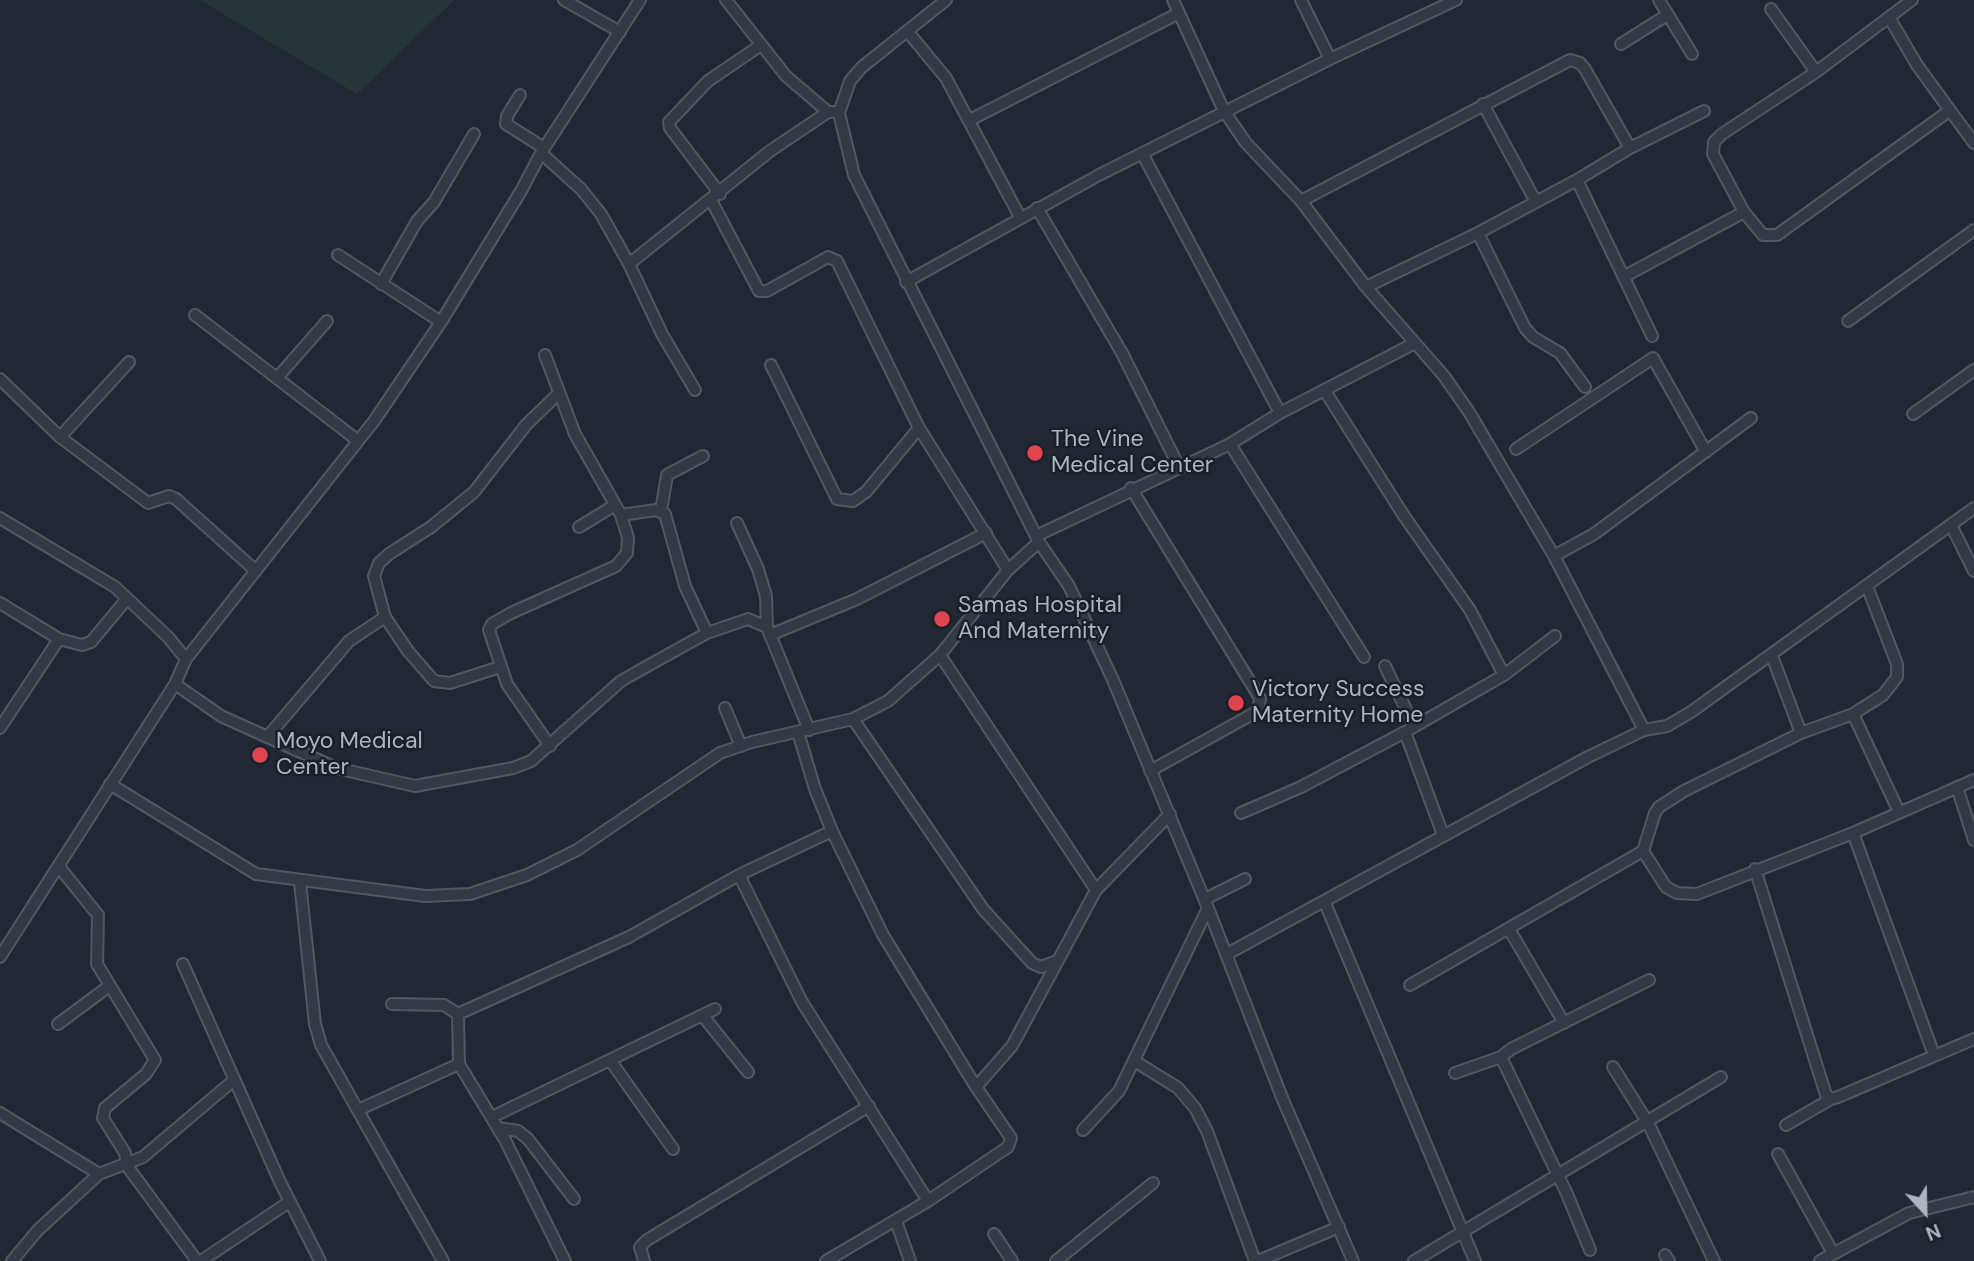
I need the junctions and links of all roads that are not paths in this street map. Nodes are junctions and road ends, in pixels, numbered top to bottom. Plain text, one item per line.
1 (564, 0) edge
2 (640, 0) edge
3 (726, 0) edge
4 (1172, 0) edge
5 (1301, 0) edge
6 (1456, 0) edge
7 (1659, 0) edge
8 (1912, 0) edge
9 (938, 3) edge
10 (1772, 9) dead end
11 (1179, 13) junction
12 (1667, 15) junction
13 (1890, 19) junction
14 (620, 32) junction
15 (908, 32) junction
16 (1621, 44) dead end
17 (761, 45) junction
18 (1692, 54) dead end
19 (1330, 59) junction
20 (1816, 72) junction
21 (520, 95) dead end
22 (1483, 104) junction
23 (1224, 111) junction
24 (1704, 111) dead end
25 (1950, 111) junction
26 (833, 113) junction
27 (970, 120) junction
28 (474, 134) dead end
29 (1974, 143) edge
30 (1630, 148) junction
31 (543, 150) junction
32 (1143, 155) junction
33 (1577, 180) junction
34 (716, 197) junction
35 (1301, 201) junction
36 (1536, 202) junction
37 (1037, 208) junction
38 (1744, 212) junction
39 (1020, 217) junction
40 (1974, 230) edge
41 (1478, 233) junction
42 (338, 255) dead end
43 (629, 264) junction
44 (1625, 276) junction
45 (906, 282) junction
46 (381, 284) junction
47 (1366, 287) junction
48 (195, 315) dead end
49 (327, 321) dead end
50 (1847, 321) dead end
51 (441, 322) junction
52 (1652, 336) dead end
53 (1413, 344) junction
54 (545, 355) dead end
55 (129, 362) dead end
56 (771, 365) dead end
57 (1974, 370) edge
58 (277, 378) junction
59 (0, 379) edge
60 (1585, 387) dead end
61 (695, 390) dead end
62 (1325, 391) junction
63 (559, 393) junction
64 (1280, 413) junction
65 (1913, 414) dead end
66 (1751, 418) dead end
67 (919, 428) junction
68 (60, 437) junction
69 (357, 440) junction
70 (1230, 444) junction
71 (1516, 450) dead end
72 (1706, 452) junction
73 (703, 456) dead end
74 (1179, 467) junction
75 (1131, 488) junction
76 (1974, 508) edge
77 (618, 510) junction
78 (661, 511) junction
79 (0, 517) edge
80 (737, 523) dead end
81 (1951, 525) junction
82 (579, 527) dead end
83 (986, 533) junction
84 (1037, 539) junction
85 (1554, 556) junction
86 (1008, 570) junction
87 (256, 571) junction
88 (1974, 571) edge
89 (1867, 586) junction
90 (126, 600) junction
91 (0, 603) edge
92 (386, 617) junction
93 (769, 631) junction
94 (706, 633) junction
95 (1555, 636) dead end
96 (59, 639) junction
97 (940, 655) junction
98 (1772, 656) junction
99 (1364, 657) dead end
100 (186, 659) junction
101 (1385, 666) dead end
102 (500, 667) junction
103 (1504, 675) junction
104 (175, 684) junction
105 (725, 708) dead end
106 (1853, 714) junction
107 (853, 719) junction
108 (0, 728) edge
109 (1409, 729) junction
110 (1644, 730) junction
111 (804, 731) junction
112 (1801, 733) junction
113 (269, 735) junction
114 (550, 746) junction
115 (741, 746) junction
116 (1150, 771) junction
117 (1974, 780) edge
118 (110, 784) junction
119 (1957, 787) junction
120 (1899, 812) junction
121 (1241, 813) dead end
122 (1170, 814) junction
123 (832, 831) junction
124 (1853, 833) junction
125 (1443, 835) junction
126 (1974, 841) edge
127 (1643, 851) junction
128 (60, 868) junction
129 (1755, 869) junction
130 (739, 875) junction
131 (1245, 879) dead end
132 (300, 882) junction
133 (1096, 890) junction
134 (1206, 903) junction
135 (1325, 903) junction
136 (1509, 929) junction
137 (1227, 954) junction
138 (0, 957) edge
139 (1058, 961) junction
140 (183, 964) dead end
141 (1649, 980) dead end
142 (1410, 985) dead end
143 (108, 987) junction
144 (393, 1004) dead end
145 (715, 1009) dead end
146 (458, 1014) junction
147 (703, 1016) junction
148 (1564, 1023) junction
149 (58, 1024) dead end
150 (1974, 1039) edge
151 (1934, 1055) junction
152 (1501, 1057) junction
153 (610, 1060) junction
154 (1136, 1062) junction
155 (459, 1065) junction
156 (1613, 1067) dead end
157 (748, 1072) dead end
158 (1455, 1073) dead end
159 (1721, 1077) dead end
160 (234, 1080) junction
161 (976, 1087) junction
162 (1831, 1098) junction
163 (869, 1106) junction
164 (358, 1110) junction
165 (0, 1113) edge
166 (492, 1117) junction
167 (1648, 1123) junction
168 (1786, 1125) dead end
169 (498, 1128) junction
170 (1083, 1130) dead end
171 (673, 1149) dead end
172 (1778, 1154) dead end
173 (127, 1166) junction
174 (99, 1174) junction
175 (1557, 1176) junction
176 (1153, 1183) dead end
177 (1974, 1197) edge
178 (574, 1199) dead end
179 (928, 1201) junction
180 (289, 1202) junction
181 (896, 1221) junction
182 (1339, 1227) junction
183 (1463, 1233) junction
184 (994, 1234) dead end
185 (1590, 1250) dead end
186 (1836, 1251) junction
187 (12, 1261) edge
188 (199, 1261) edge
189 (320, 1261) edge
190 (443, 1261) edge
191 (565, 1261) edge
192 (644, 1261) edge
193 (826, 1261) edge
194 (910, 1261) edge
195 (1012, 1261) edge
196 (1056, 1261) edge
197 (1256, 1261) edge
198 (1353, 1261) edge
199 (1414, 1261) edge
200 (1475, 1261) edge
201 (1714, 1261) edge
202 (1820, 1261) edge
203 (1847, 1261) edge

1 - 14 street
2 - 14 street
3 - 17 street
4 - 11 street
5 - 19 street
6 - 19 street
7 - 12 street
8 - 13 street
9 - 15 street
10 - 20 street
11 - 23 street
11 - 27 street
12 - 16 street
12 - 18 street
13 - 20 street
13 - 25 street
14 - 31 street
15 - 26 street
15 - 27 street
17 - 26 street
17 - 34 street
19 - 23 street
20 - 38 street
21 - 31 street
22 - 30 street
22 - 35 street
22 - 36 street
23 - 32 street
23 - 35 street
24 - 30 street
25 - 29 street
25 - 38 street
26 - 34 street
26 - 45 street
27 - 39 street
28 - 46 street
30 - 33 street
31 - 43 street
31 - 51 street
32 - 37 street
32 - 64 street
33 - 36 street
33 - 44 street
34 - 43 street
34 - 67 street
35 - 47 street
36 - 41 street
37 - 39 street
37 - 74 street
38 - 44 street
39 - 45 street
40 - 50 street
41 - 47 street
41 - 60 street
42 - 46 street
43 - 61 street
44 - 52 street
45 - 84 street
46 - 51 street
47 - 53 street
48 - 58 street
49 - 58 street
51 - 69 street
53 - 62 street
53 - 85 street
54 - 63 street
55 - 68 street
56 - 67 street
57 - 65 street
58 - 69 street
59 - 68 street
62 - 64 street
62 - 103 street
63 - 77 street
63 - 92 street
64 - 70 street
66 - 72 street
67 - 83 street
68 - 87 street
69 - 87 street
70 - 74 street
70 - 99 street
71 - 72 street
72 - 85 street
73 - 78 street
74 - 75 street
75 - 84 street
75 - 116 street
76 - 81 street
77 - 78 street
77 - 82 street
77 - 102 street
78 - 94 street
79 - 90 street
80 - 93 street
81 - 88 street
81 - 89 street
83 - 86 street
83 - 93 street
84 - 86 street
84 - 116 street
85 - 110 street
86 - 97 street
87 - 100 street
89 - 98 street
89 - 106 street
90 - 96 street
90 - 100 street
91 - 96 street
92 - 102 street
92 - 113 street
93 - 94 street
93 - 111 street
94 - 114 street
95 - 103 street
96 - 108 street
97 - 107 street
97 - 133 street
98 - 110 street
98 - 112 street
100 - 104 street
101 - 109 street
102 - 114 street
103 - 109 street
104 - 113 street
104 - 118 street
105 - 115 street
106 - 112 street
106 - 120 street
107 - 111 street
107 - 139 street
109 - 121 street
109 - 125 street
110 - 125 street
111 - 115 street
111 - 123 street
112 - 127 street
113 - 114 street
115 - 132 street
116 - 122 street
117 - 119 street
118 - 128 street
118 - 132 street
119 - 120 street
119 - 126 street
120 - 124 street
122 - 133 street
122 - 134 street
123 - 130 street
123 - 161 street
124 - 129 street
124 - 151 street
125 - 135 street
127 - 129 street
127 - 136 street
128 - 138 street
128 - 143 street
129 - 162 street
130 - 146 street
130 - 163 street
131 - 134 street
132 - 164 street
133 - 139 street
134 - 137 street
134 - 154 street
135 - 137 street
135 - 183 street
136 - 142 street
136 - 148 street
137 - 182 street
139 - 161 street
140 - 160 street
141 - 148 street
143 - 149 street
143 - 173 street
144 - 146 street
145 - 147 street
146 - 155 street
147 - 153 street
147 - 157 street
148 - 152 street
150 - 151 street
151 - 162 street
152 - 158 street
152 - 175 street
153 - 166 street
153 - 171 street
154 - 170 street
154 - 197 street
155 - 164 street
155 - 166 street
156 - 167 street
159 - 167 street
160 - 173 street
160 - 180 street
161 - 179 street
162 - 168 street
163 - 179 street
163 - 192 street
164 - 190 street
165 - 174 street
166 - 169 street
167 - 175 street
167 - 201 street
169 - 178 street
169 - 191 street
172 - 186 street
173 - 174 street
173 - 188 street
174 - 187 street
175 - 183 street
175 - 185 street
176 - 196 street
177 - 186 street
179 - 181 street
180 - 188 street
180 - 189 street
181 - 193 street
181 - 194 street
182 - 197 street
182 - 198 street
183 - 199 street
183 - 200 street
184 - 195 street
186 - 202 street
186 - 203 street

